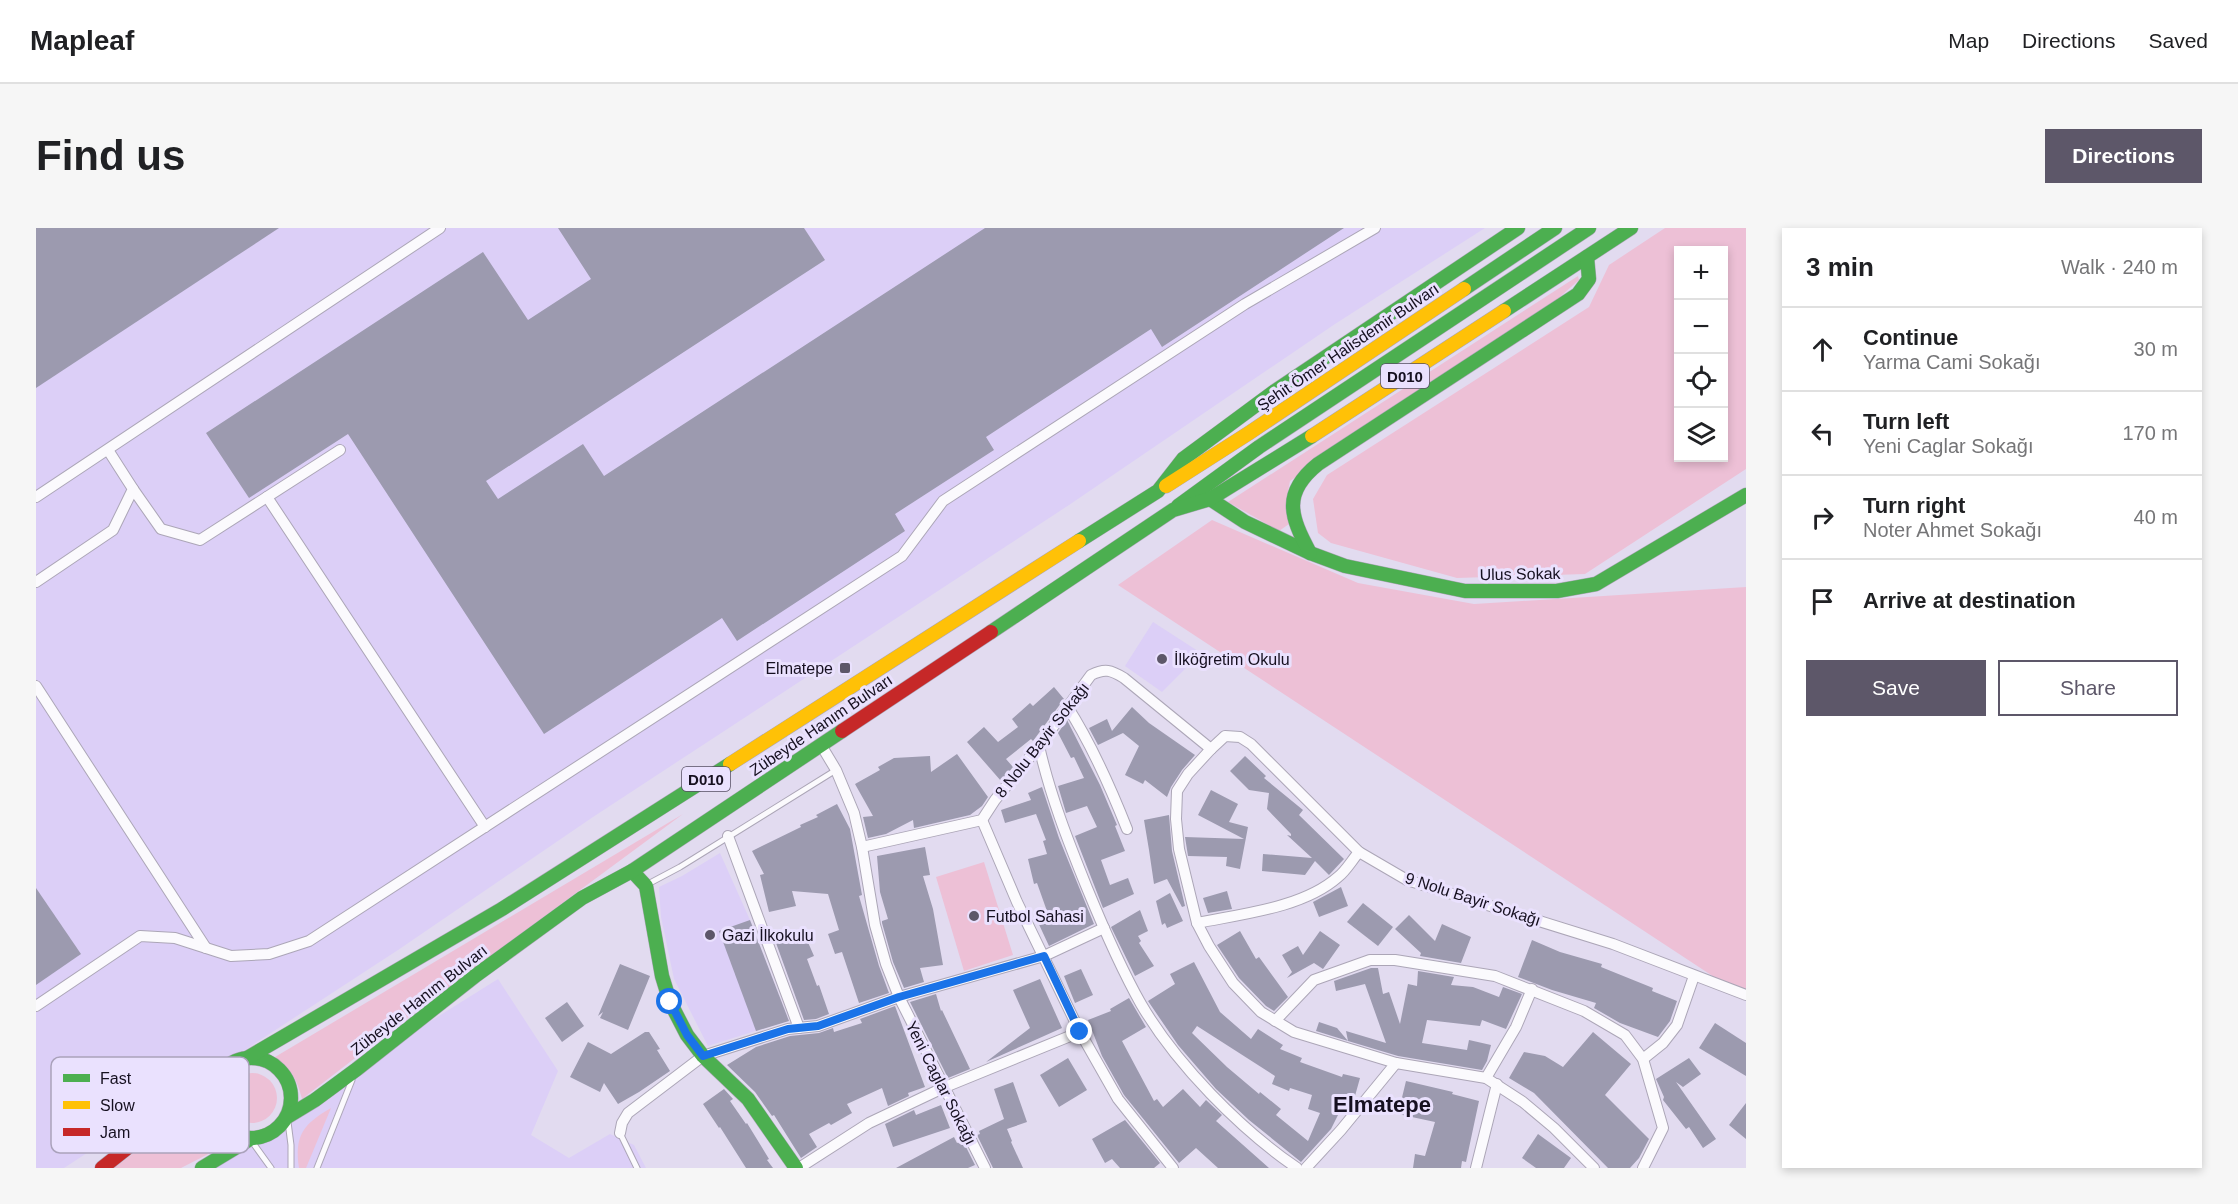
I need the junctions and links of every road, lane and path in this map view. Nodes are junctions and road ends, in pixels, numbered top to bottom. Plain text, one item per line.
1 (440, 228) edge
2 (1375, 228) edge
3 (1518, 228) edge
4 (1555, 228) edge
5 (1589, 228) edge
6 (1631, 228) edge
7 (1587, 257) junction
8 (1259, 447) joint
9 (108, 450) junction
10 (340, 450) dead end
11 (133, 489) junction
12 (1158, 491) junction
13 (1746, 495) edge
14 (36, 497) edge
15 (267, 497) junction
16 (1210, 500) junction
17 (1173, 510) junction
18 (1310, 553) junction
19 (36, 582) edge
20 (36, 686) edge
21 (1067, 706) junction
22 (821, 745) junction
23 (1040, 746) junction
24 (1211, 749) junction
25 (836, 770) junction
26 (982, 820) junction
27 (485, 827) junction
28 (1127, 829) dead end
29 (728, 836) junction
30 (862, 847) junction
31 (1359, 852) junction
32 (632, 871) junction
33 (646, 886) junction
34 (1197, 923) junction
35 (1104, 928) junction
36 (206, 948) junction
37 (1044, 956) junction
38 (1694, 976) junction
39 (1532, 989) junction
40 (1746, 995) edge
41 (899, 997) junction
42 (36, 1006) edge
43 (1275, 1021) junction
44 (799, 1028) junction
45 (1080, 1032) junction
46 (703, 1056) junction
47 (249, 1057) edge
48 (249, 1058) edge
49 (1643, 1059) junction
50 (1396, 1064) junction
51 (357, 1069) junction
52 (1486, 1078) junction
53 (1497, 1084) junction
54 (945, 1087) junction
55 (287, 1117) junction
56 (620, 1133) joint
57 (250, 1139) joint
58 (121, 1153) edge
59 (227, 1153) edge
60 (1169, 1167) edge
61 (102, 1168) edge
62 (202, 1168) edge
63 (271, 1168) edge
64 (291, 1168) edge
65 (317, 1168) edge
66 (637, 1168) edge
67 (798, 1168) edge
68 (985, 1168) edge
69 (1297, 1168) edge
70 (1306, 1168) edge
71 (1476, 1168) edge
72 (1594, 1168) edge
73 (1643, 1168) edge

1 - 9 street
2 - 27 street
3 - 12 main road, D010
4 - 12 main road, Şehit Ömer Halisdemir Bulvarı / D010
5 - 8 main road, Şehit Ömer Halisdemir Bulvarı
6 - 7 main road, D010
7 - 16 main road, D010
7 - 18 main road
8 - 17 main road, Zübeyde Hanım Bulvarı / D010
9 - 11 street
9 - 14 street
10 - 15 street
11 - 15 street
11 - 19 street
12 - 47 main road, Zübeyde Hanım Bulvarı / D010
13 - 18 main road, Ulus Sokak
15 - 27 street
16 - 17 main road, D010
16 - 18 main road, Ulus Sokak
17 - 22 main road, Zübeyde Hanım Bulvarı / D010
20 - 36 street
21 - 23 street, 8 Nolu Bayir Sokağı
21 - 24 street, 8 Nolu Bayir Sokağı
21 - 28 street
22 - 25 street, Yeni Caglar Sokağı
22 - 32 main road, Zübeyde Hanım Bulvarı / D010
23 - 26 street, 8 Nolu Bayir Sokağı
23 - 35 street
24 - 31 street, 9 Nolu Bayir Sokağı
24 - 34 street
25 - 29 lane
25 - 30 street, Yeni Caglar Sokağı
26 - 30 street
26 - 37 street
27 - 36 street
29 - 33 lane
29 - 44 street
30 - 41 street, Yeni Caglar Sokağı
31 - 34 street
31 - 38 street, 9 Nolu Bayir Sokağı
32 - 33 main road
32 - 51 main road, Zübeyde Hanım Bulvarı / D010
33 - 46 main road
34 - 43 street
35 - 37 street
35 - 69 street
36 - 42 street
37 - 41 street
37 - 45 street
38 - 40 street, 9 Nolu Bayir Sokağı
38 - 49 street
39 - 43 street
39 - 49 street
39 - 52 street
41 - 44 street
41 - 54 street, Yeni Caglar Sokağı
43 - 50 street
44 - 46 street
45 - 54 street
45 - 60 street
46 - 56 street
46 - 67 main road
48 - 55 main road
49 - 73 street
50 - 52 street
50 - 70 street
51 - 55 main road, Zübeyde Hanım Bulvarı / D010
51 - 65 lane
52 - 53 street
53 - 71 street
53 - 72 street
54 - 67 street
54 - 68 street, Yeni Caglar Sokağı
55 - 57 main road, Zübeyde Hanım Bulvarı / D010
55 - 64 lane
56 - 66 lane
57 - 63 lane
58 - 61 main road, Zübeyde Hanım Bulvarı / D010
59 - 62 main road, Zübeyde Hanım Bulvarı / D010

